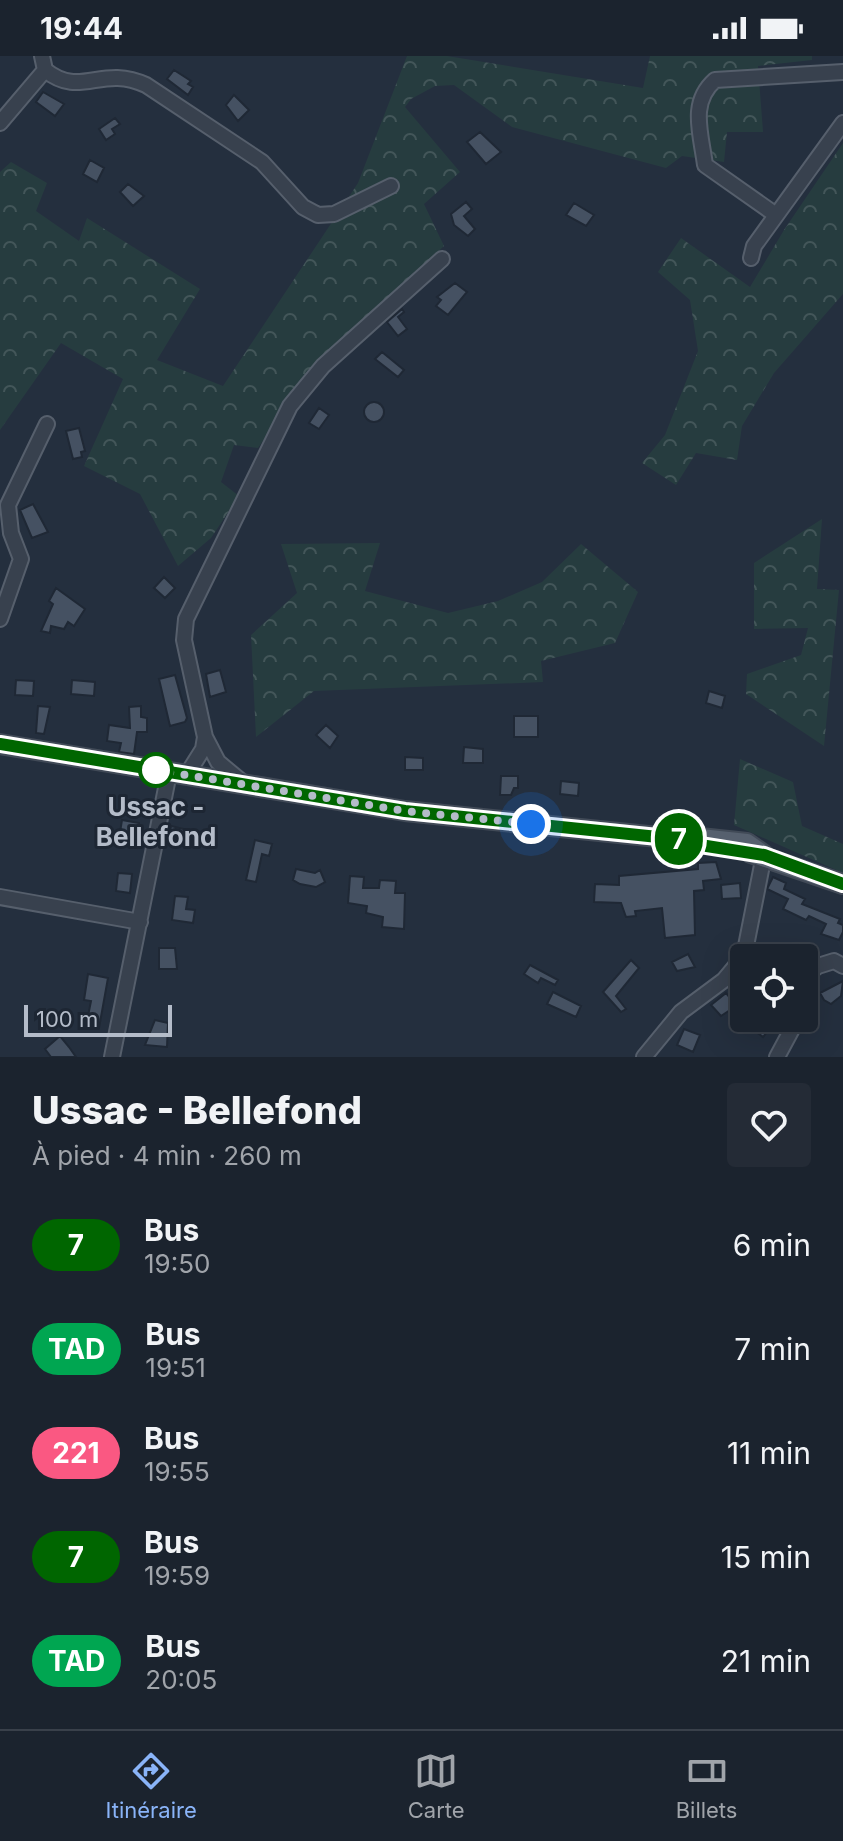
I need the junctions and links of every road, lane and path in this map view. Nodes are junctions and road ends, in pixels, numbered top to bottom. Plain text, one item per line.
1 (44, 63) edge
2 (843, 72) edge
3 (0, 123) edge
4 (843, 123) edge
5 (391, 186) dead end
6 (776, 215) junction
7 (751, 258) dead end
8 (442, 259) dead end
9 (47, 424) dead end
10 (0, 619) edge
11 (205, 737) junction
12 (0, 744) edge
13 (177, 775) junction
14 (249, 786) junction
15 (764, 855) junction
16 (843, 884) edge
17 (0, 897) edge
18 (140, 922) junction
19 (748, 944) edge
20 (818, 966) edge
21 (843, 966) edge
22 (730, 975) edge
23 (790, 1032) edge
24 (112, 1057) edge
25 (644, 1057) edge
26 (777, 1057) edge

1 - 3 street
1 - 5 street
2 - 6 street
4 - 6 street
6 - 7 street
8 - 11 street
9 - 10 street
11 - 13 street
11 - 14 street
12 - 13 main road
13 - 14 main road
13 - 18 street
14 - 15 main road
15 - 16 main road
15 - 19 street
17 - 18 street
18 - 24 street
20 - 21 street
22 - 25 street
23 - 26 street

